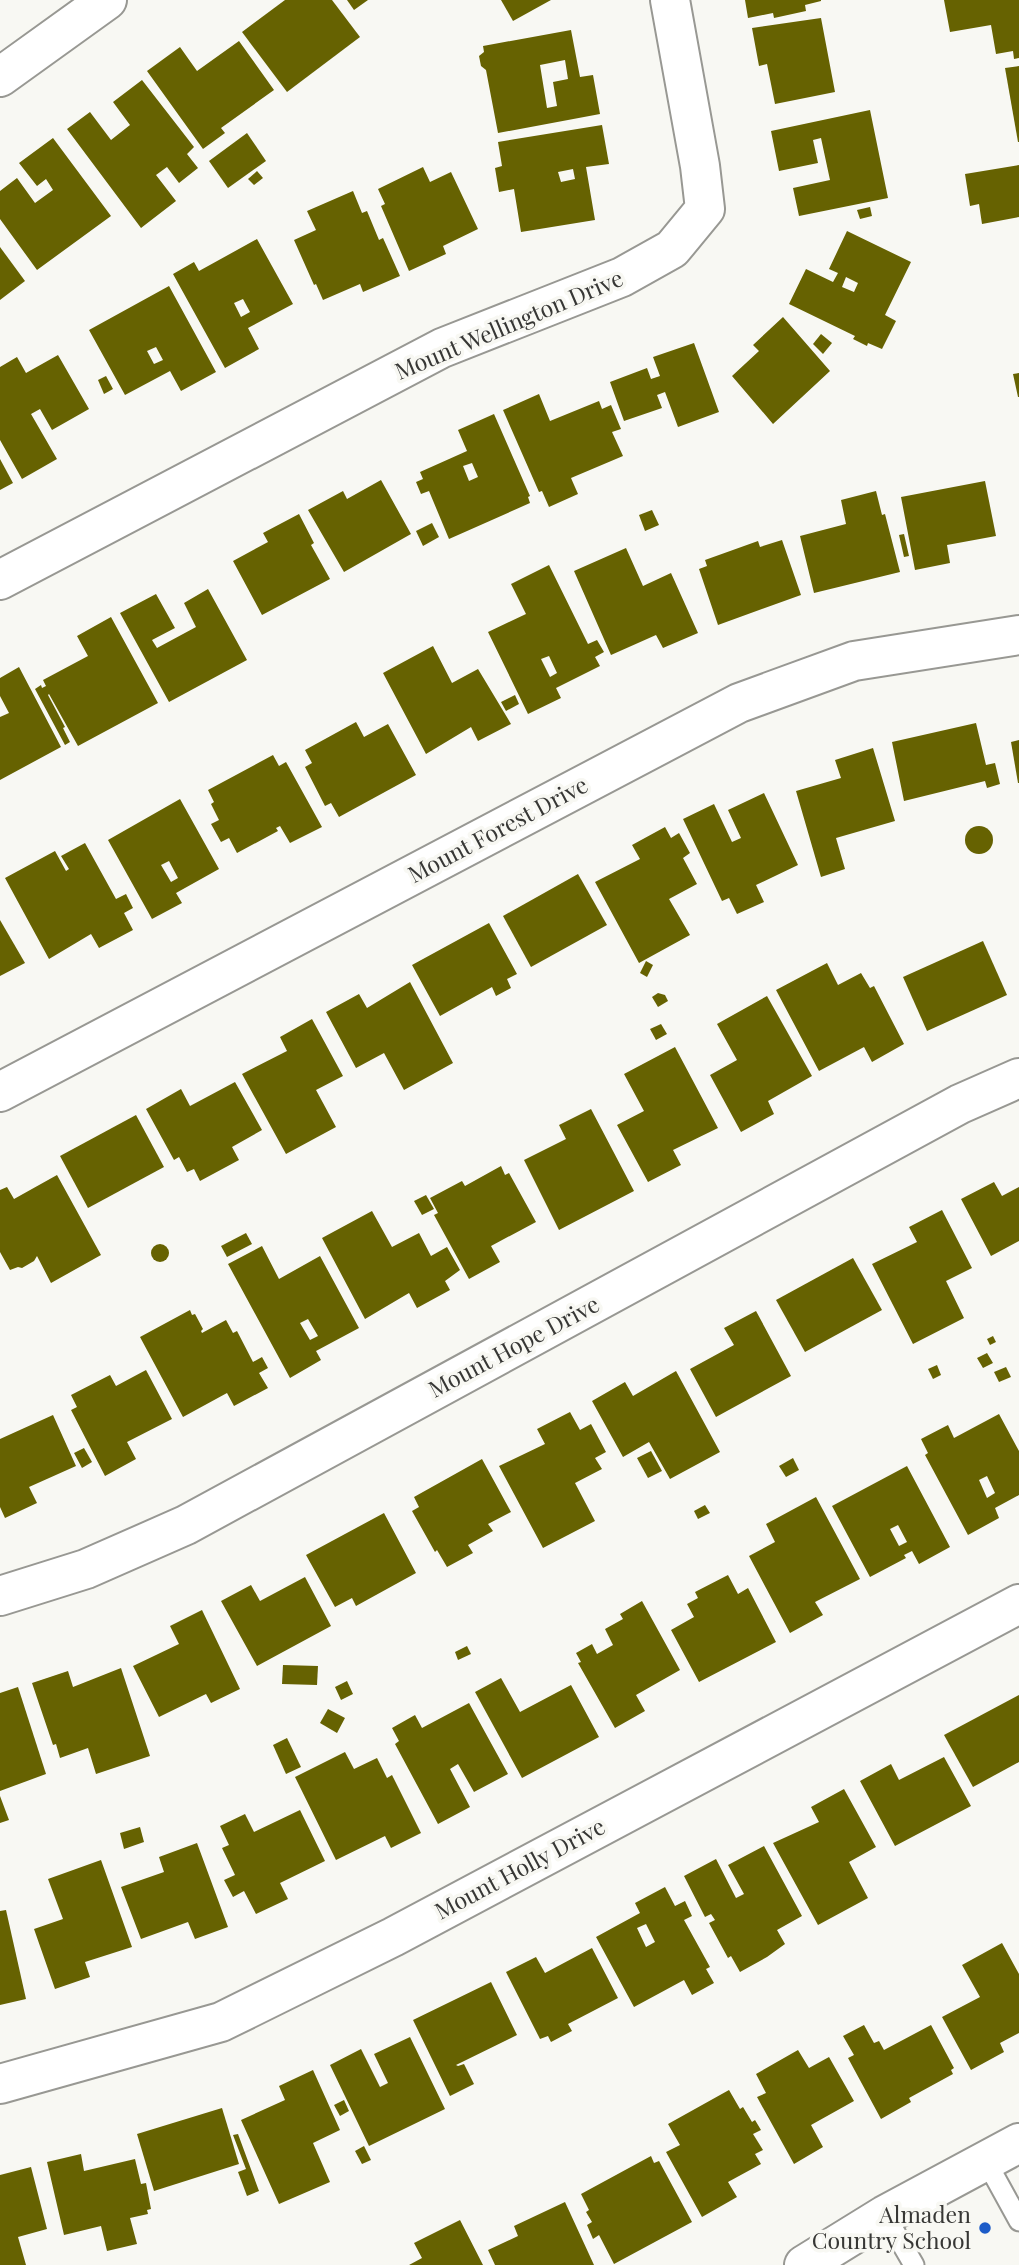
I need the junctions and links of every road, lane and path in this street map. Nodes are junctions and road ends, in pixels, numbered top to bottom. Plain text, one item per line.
1 (107, 0) edge
2 (670, 0) edge
3 (0, 77) edge
4 (0, 580) edge
5 (1019, 635) edge
6 (1019, 1078) edge
7 (0, 1092) edge
8 (0, 1597) edge
9 (1019, 1604) edge
10 (0, 2084) edge
11 (1003, 2152) edge
12 (885, 2215) junction
13 (1019, 2221) edge
14 (804, 2265) edge
15 (914, 2265) edge

1 - 3 street
2 - 4 street, Mount Wellington Drive
5 - 7 street, Mount Forest Drive
6 - 8 street, Mount Hope Drive
9 - 10 street, Mount Holly Drive
11 - 12 street
11 - 13 lane
12 - 14 street
12 - 15 lane

